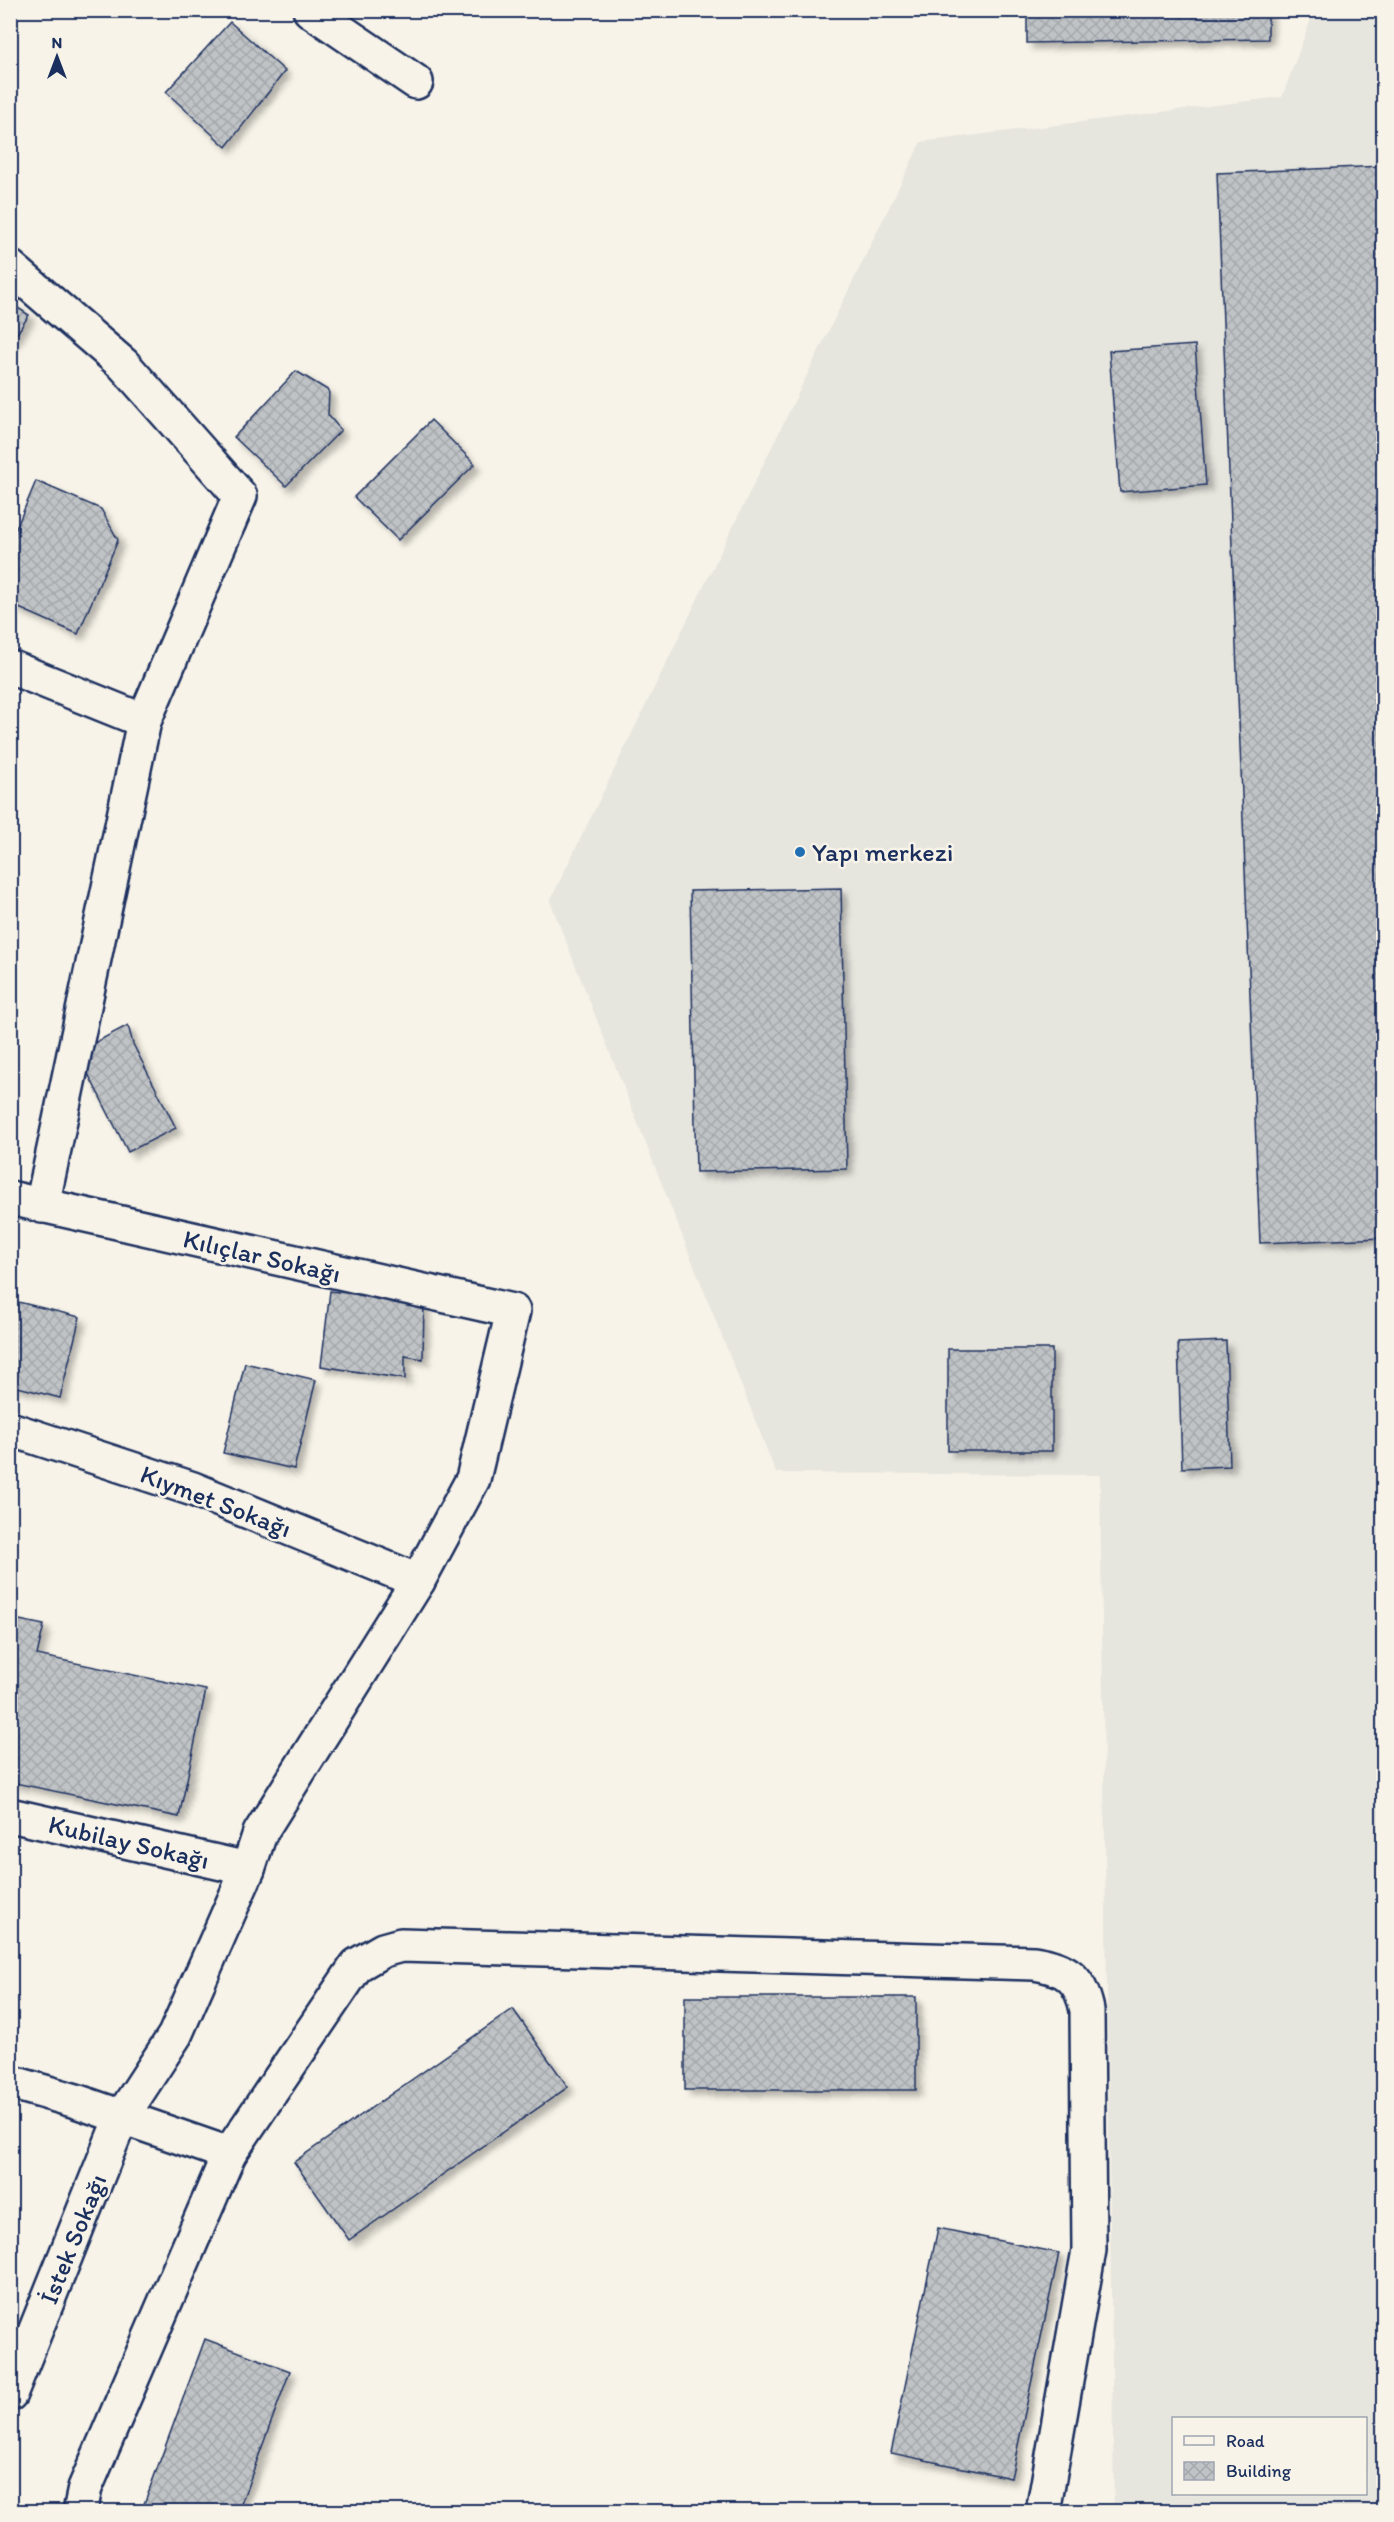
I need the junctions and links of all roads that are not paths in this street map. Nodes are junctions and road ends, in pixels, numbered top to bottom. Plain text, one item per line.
1 (310, 10) edge
2 (416, 82) dead end
3 (10, 267) edge
4 (10, 668) edge
5 (144, 721) junction
6 (10, 1198) edge
7 (42, 1206) junction
8 (513, 1311) joint
9 (10, 1429) edge
10 (418, 1581) junction
11 (10, 1815) edge
12 (248, 1869) junction
13 (10, 2082) edge
14 (121, 2118) junction
15 (229, 2154) junction
16 (10, 2394) edge
17 (80, 2511) edge
18 (1043, 2511) edge

1 - 2 street
3 - 5 street
4 - 5 street
5 - 7 street
6 - 7 street, Kılıçlar Sokağı
7 - 8 street, Kılıçlar Sokağı
8 - 10 street, İstek Sokağı
9 - 10 street, Kıymet Sokağı
10 - 12 street, İstek Sokağı
11 - 12 street, Kubilay Sokağı
12 - 14 street, İstek Sokağı
13 - 14 street
14 - 15 street
14 - 16 street, İstek Sokağı
15 - 17 street
15 - 18 street

